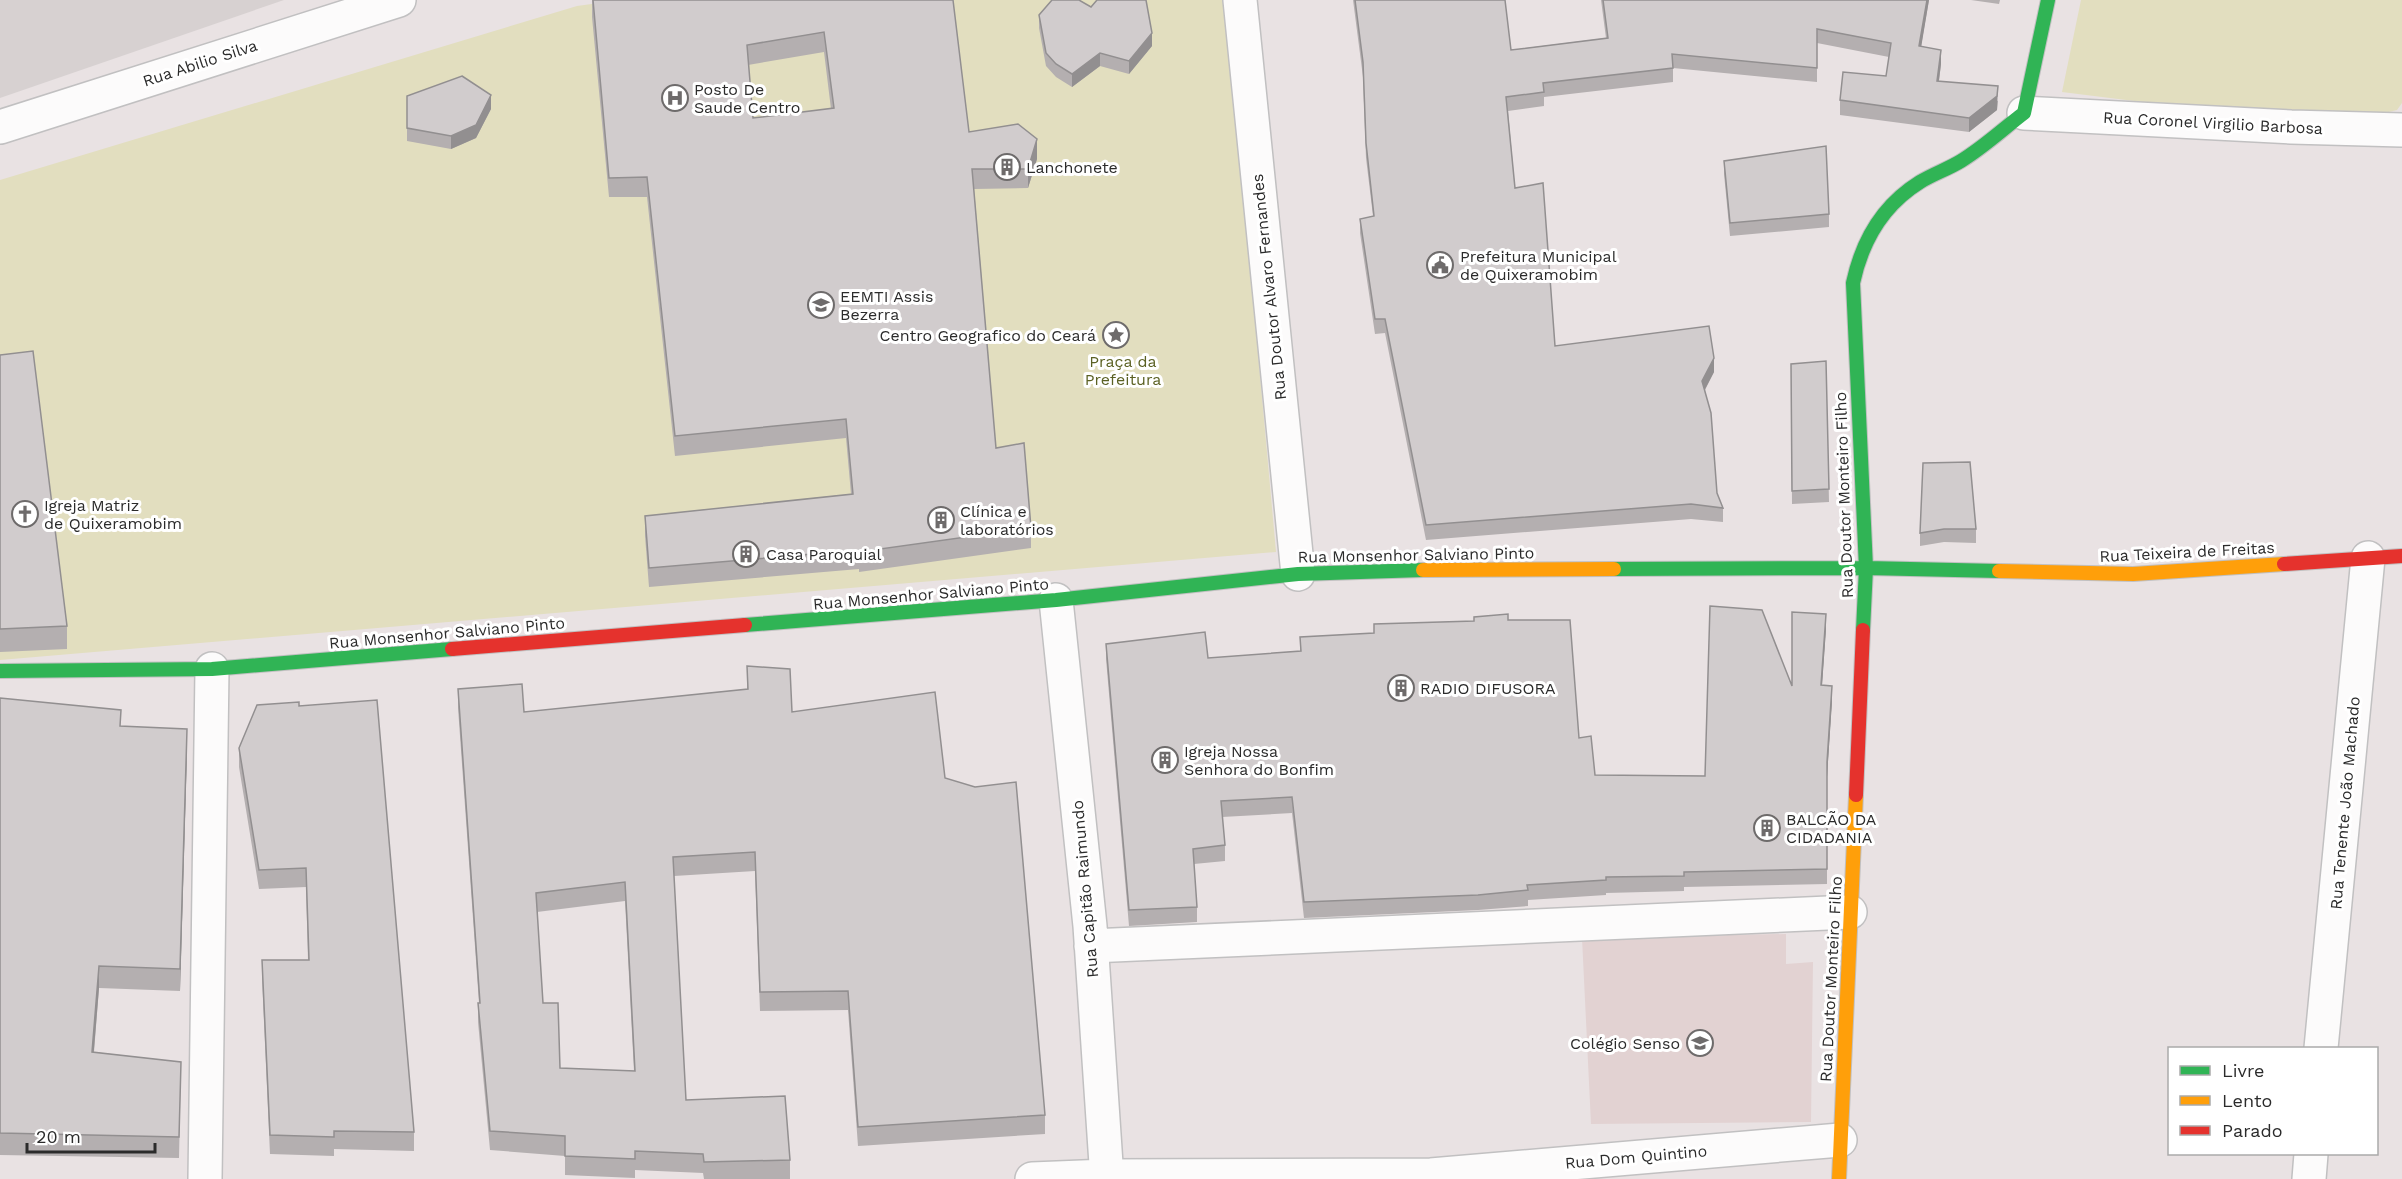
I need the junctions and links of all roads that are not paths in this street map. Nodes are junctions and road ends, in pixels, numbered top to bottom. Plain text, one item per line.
1 (399, 0) edge
2 (1240, 0) edge
3 (2048, 0) edge
4 (2024, 113) junction
5 (0, 127) edge
6 (2402, 130) edge
7 (2402, 556) edge
8 (2368, 558) junction
9 (1866, 568) junction
10 (1298, 574) junction
11 (1056, 600) junction
12 (212, 669) junction
13 (0, 671) edge
14 (1850, 912) junction
15 (1091, 946) junction
16 (2321, 1047) edge
17 (1840, 1140) junction
18 (2311, 1155) edge
19 (1107, 1177) edge
20 (1421, 1177) edge
21 (206, 1179) edge
22 (1032, 1179) edge
23 (1839, 1179) edge
24 (2309, 1179) edge

1 - 5 street, Rua Abilio Silva
2 - 10 street, Rua Doutor Alvaro Fernandes
3 - 4 street
4 - 6 street, Rua Coronel Virgilio Barbosa
4 - 9 street, Rua Doutor Monteiro Filho
7 - 8 street, Rua Teixeira de Freitas
8 - 9 street, Rua Teixeira de Freitas
8 - 16 street, Rua Tenente João Machado
9 - 10 street, Rua Monsenhor Salviano Pinto
9 - 14 street, Rua Doutor Monteiro Filho
10 - 11 street, Rua Monsenhor Salviano Pinto
11 - 12 street, Rua Monsenhor Salviano Pinto
11 - 15 street, Rua Capitão Raimundo
12 - 13 street, Rua Monsenhor Salviano Pinto
12 - 21 street
14 - 15 street
14 - 17 street, Rua Doutor Monteiro Filho
15 - 19 street, Rua Capitão Raimundo
17 - 20 street, Rua Dom Quintino
17 - 23 street, Rua Doutor Monteiro Filho
18 - 24 street
19 - 20 street, Rua Dom Quintino
19 - 22 street, Rua Dom Quintino

